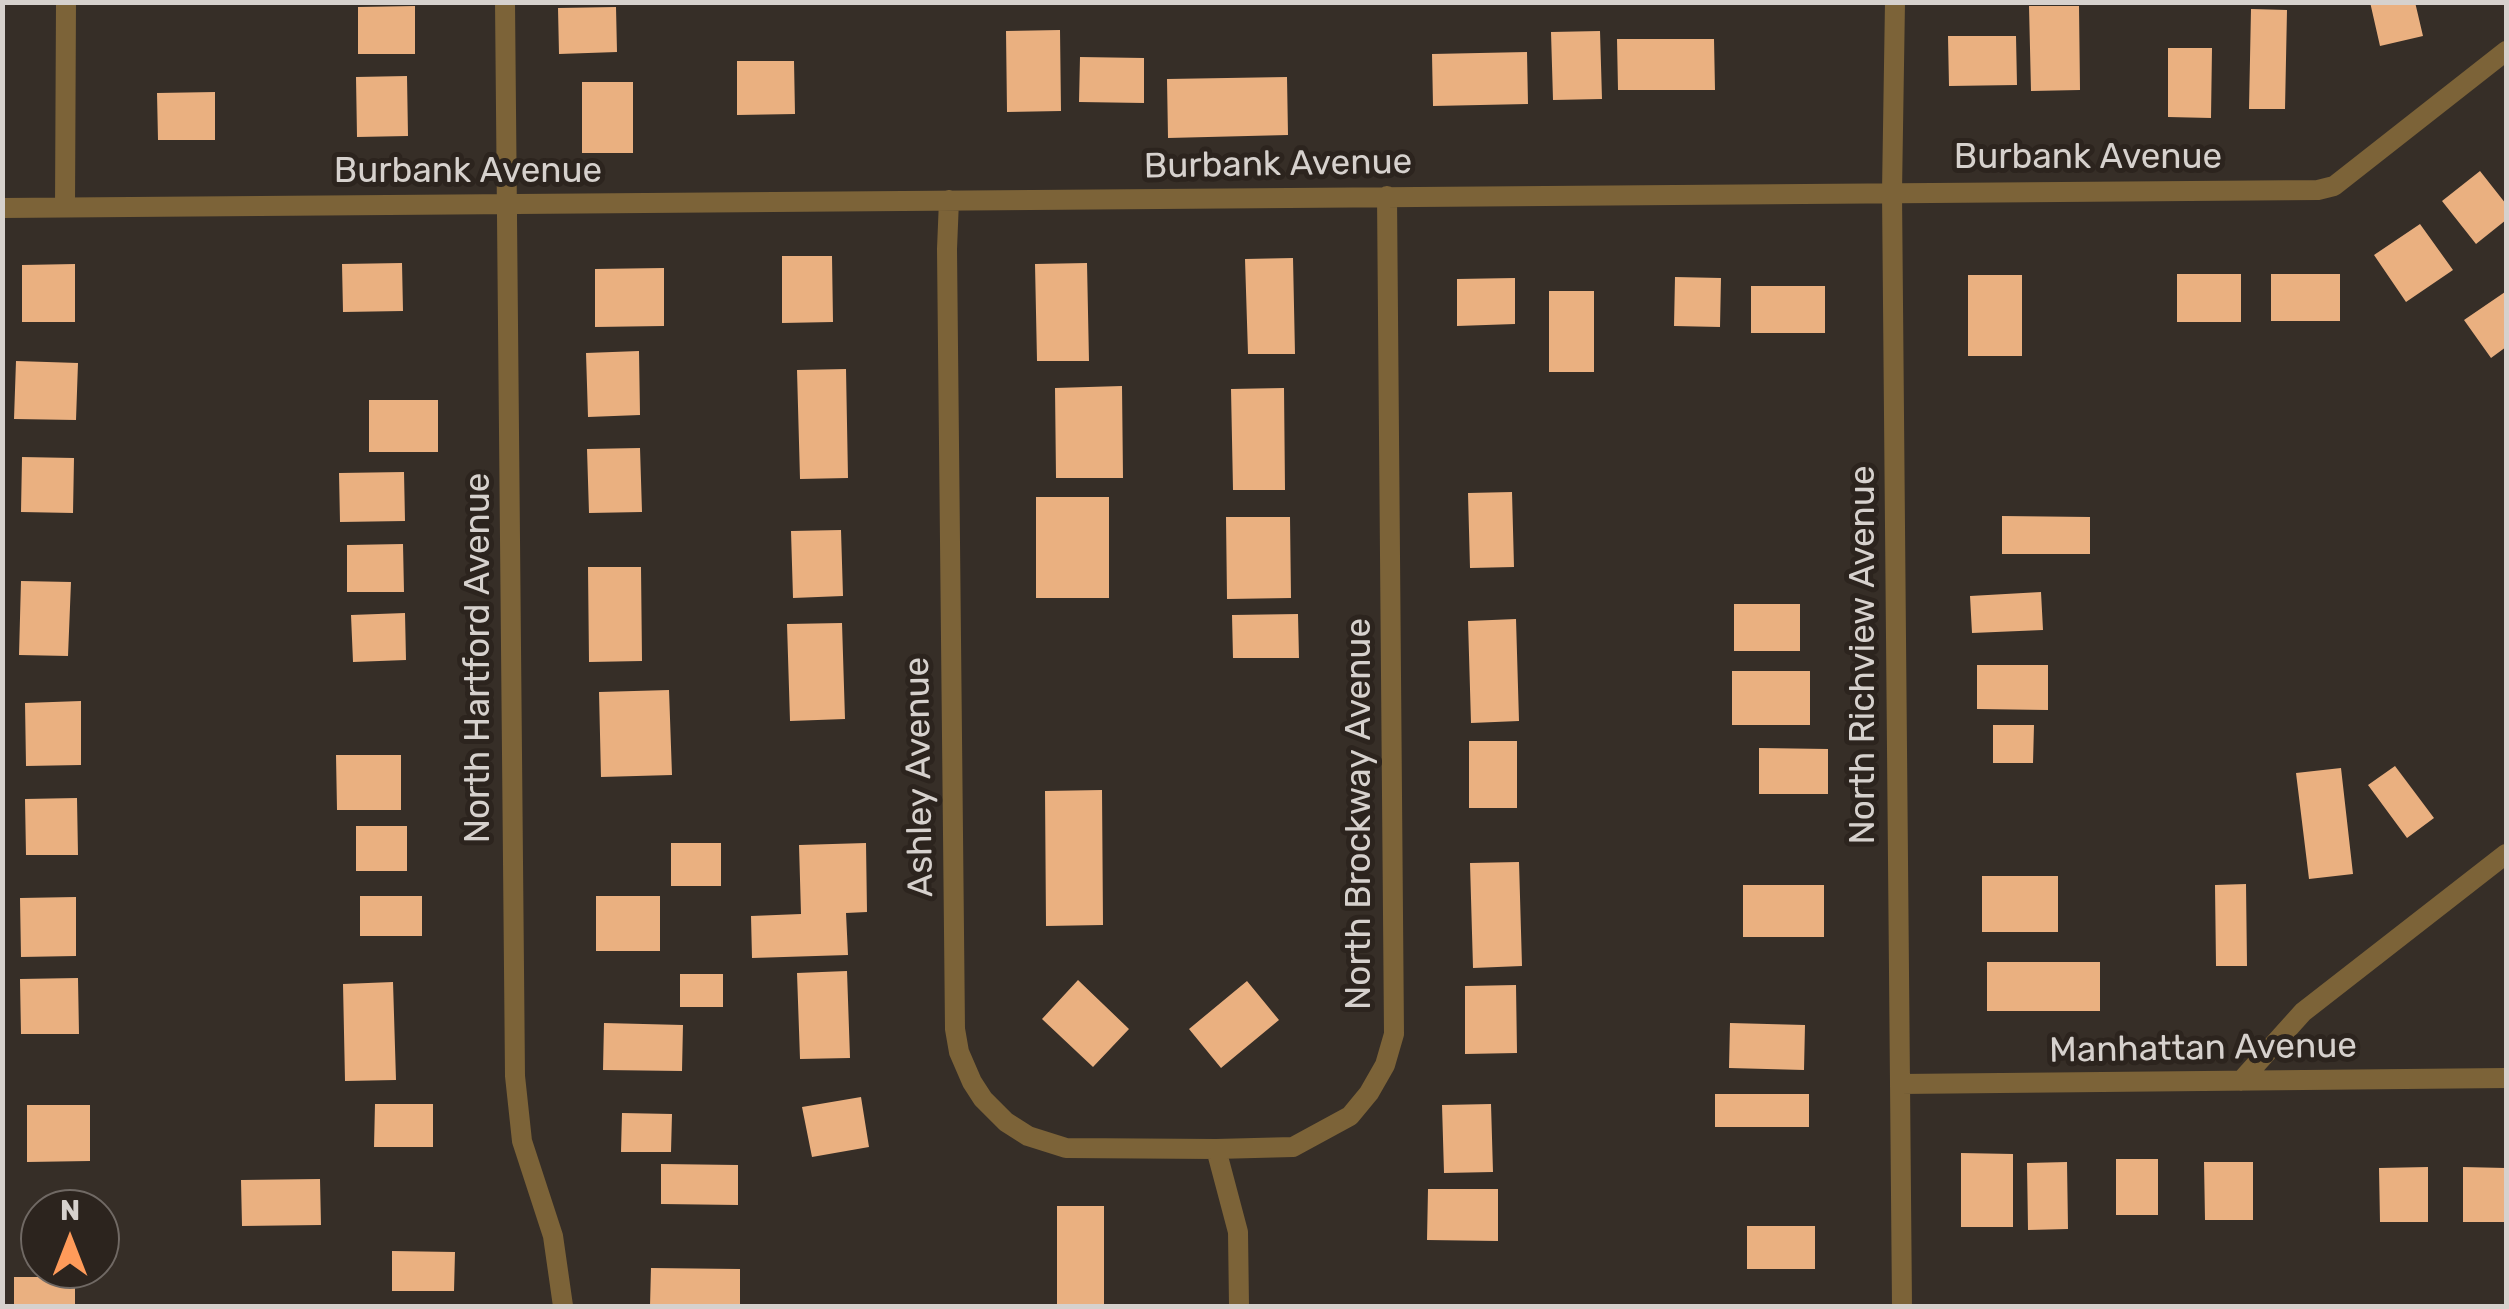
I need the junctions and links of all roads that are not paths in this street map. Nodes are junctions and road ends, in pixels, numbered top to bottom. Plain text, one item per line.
1 (66, 2) edge
2 (505, 2) edge
3 (1895, 2) edge
4 (2506, 52) edge
5 (1892, 192) junction
6 (1388, 196) junction
7 (949, 200) junction
8 (507, 204) junction
9 (66, 206) junction
10 (2, 208) edge
11 (2506, 854) edge
12 (2506, 1078) edge
13 (2241, 1081) junction
14 (1900, 1084) junction
15 (1216, 1149) junction
16 (563, 1306) edge
17 (1239, 1306) edge
18 (1902, 1306) edge

1 - 9 street
2 - 8 street, North Hartford Avenue
3 - 5 street, North Richview Avenue
4 - 5 street, Burbank Avenue
5 - 6 street, Burbank Avenue
5 - 14 street, North Richview Avenue
6 - 7 street, Burbank Avenue
6 - 15 street, North Brockway Avenue
7 - 8 street, Burbank Avenue
7 - 15 street, Ashley Avenue
8 - 9 street, Burbank Avenue
8 - 16 street, North Hartford Avenue
9 - 10 street, Burbank Avenue
11 - 13 street
12 - 13 street, Manhattan Avenue
13 - 14 street, Manhattan Avenue
14 - 18 street, North Richview Avenue
15 - 17 street

